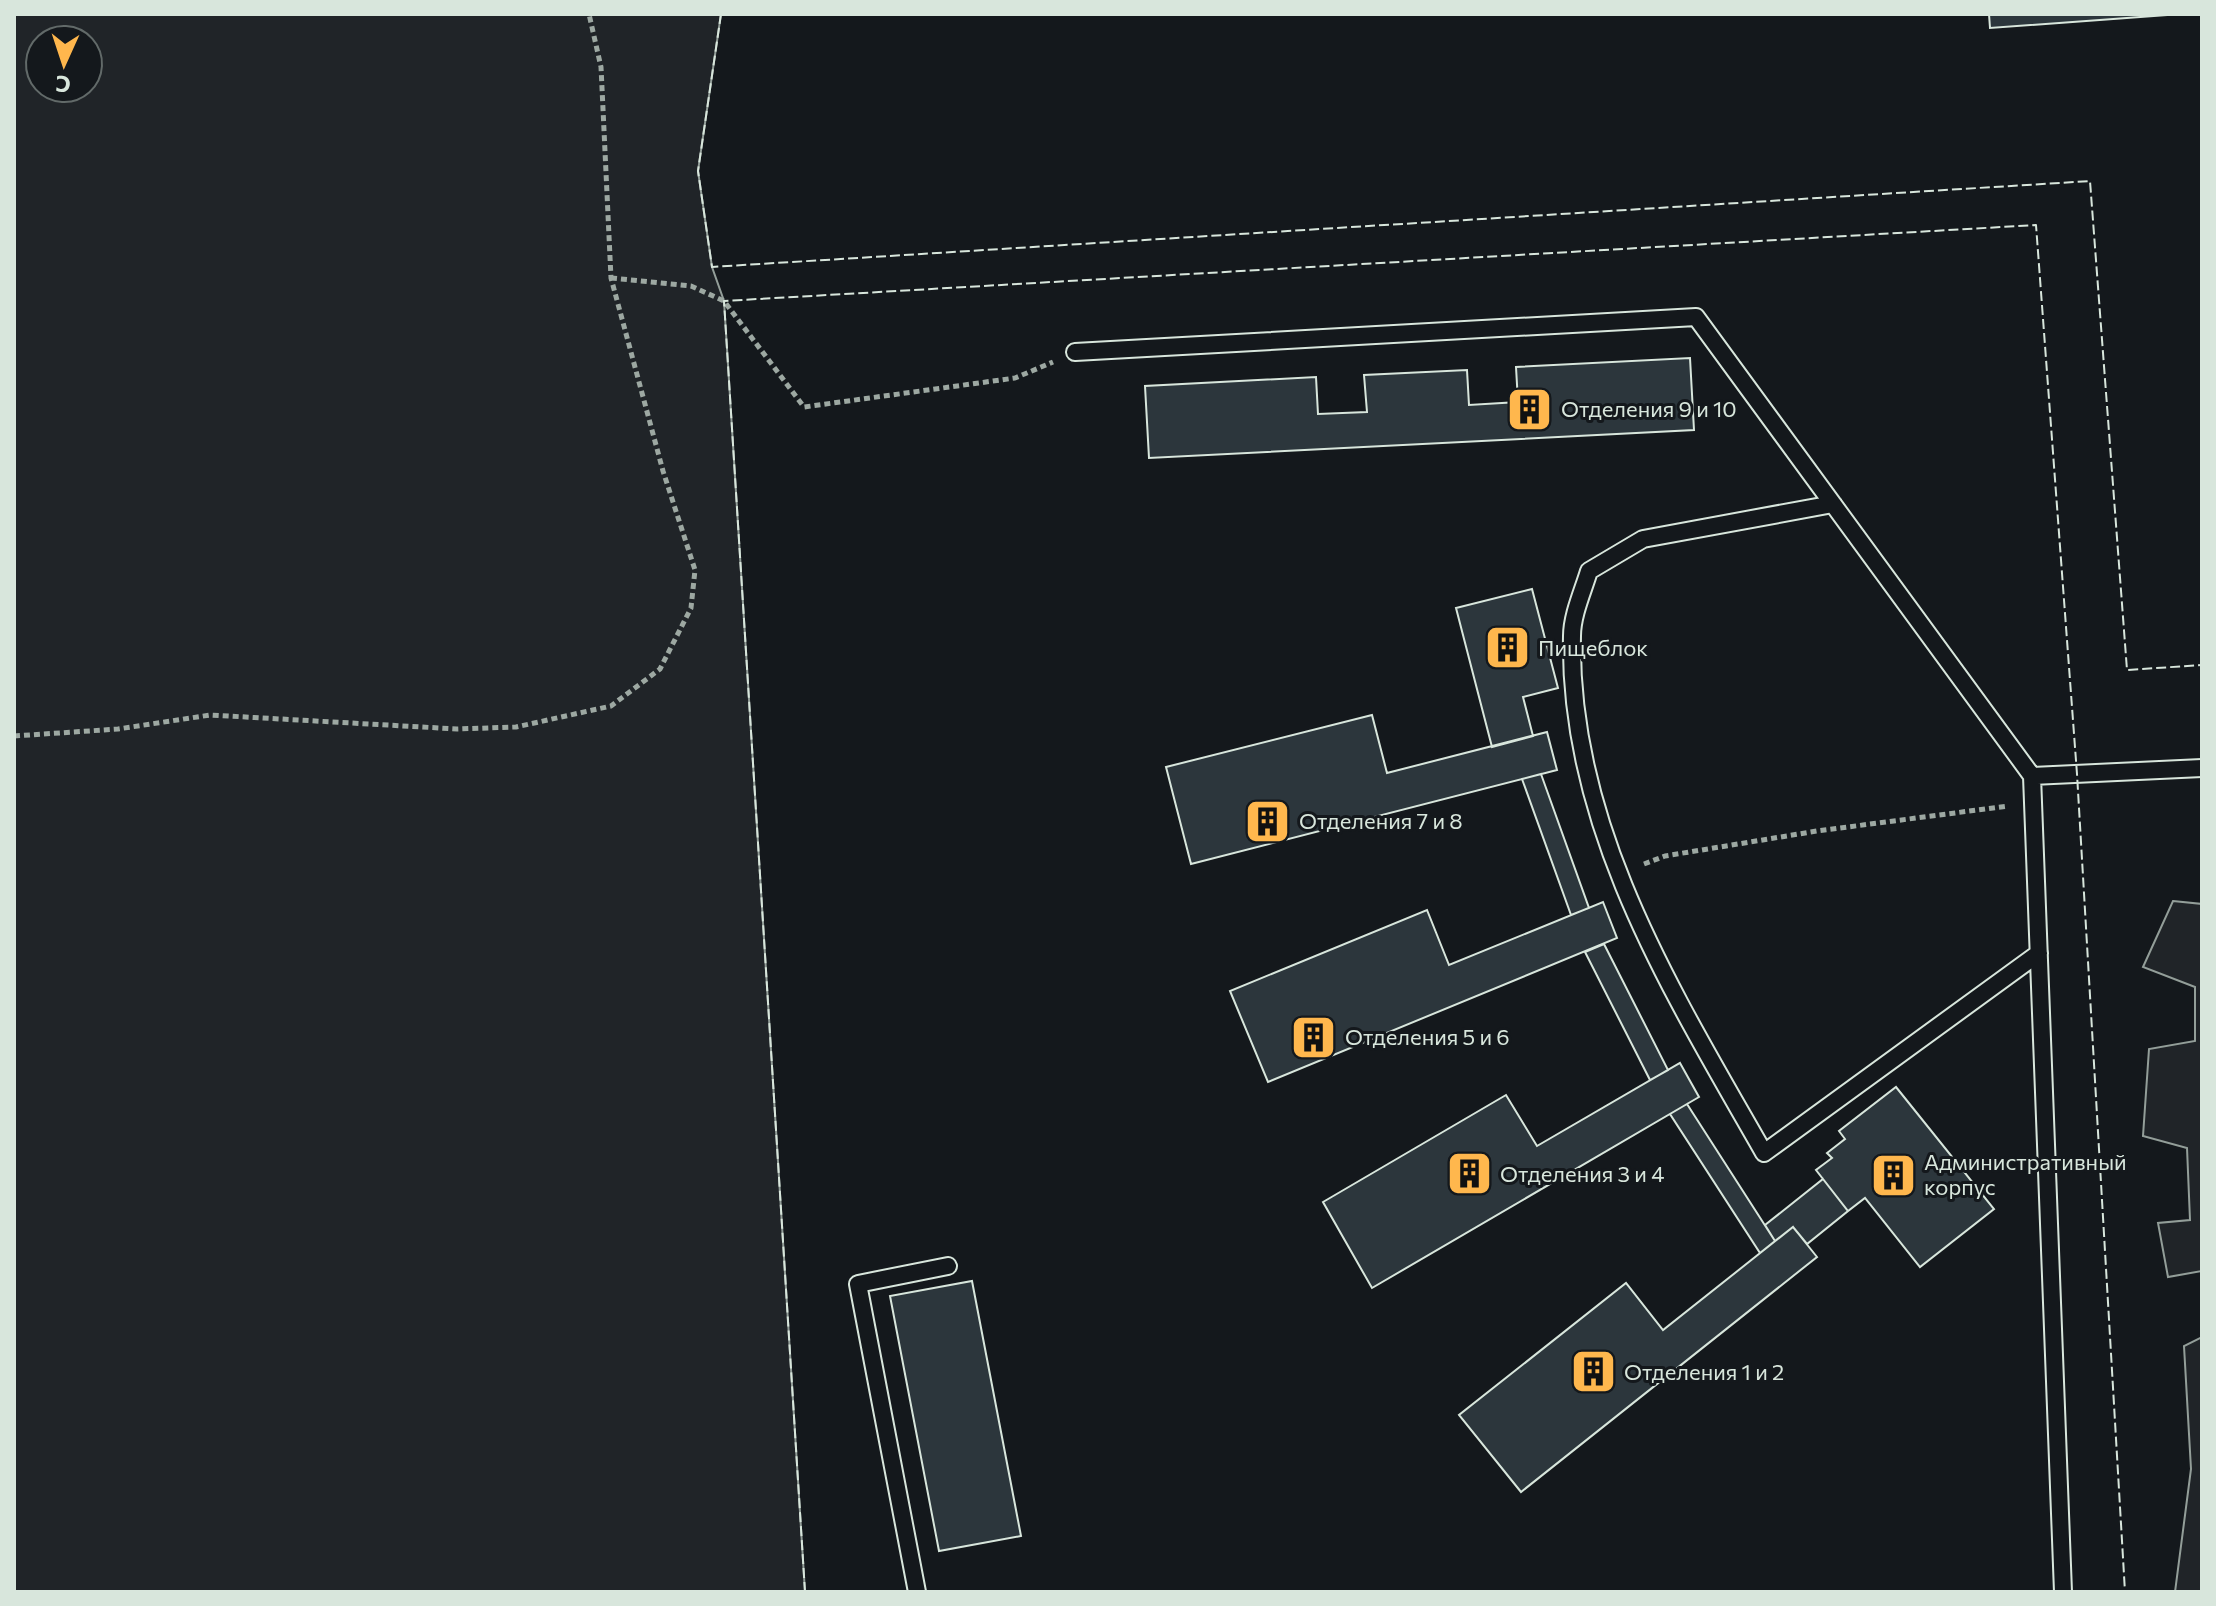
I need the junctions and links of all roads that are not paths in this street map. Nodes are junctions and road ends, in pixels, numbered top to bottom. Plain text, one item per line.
1 (1075, 352) road end
2 (1833, 504) junction
3 (2202, 768) edge
4 (2032, 776) junction
5 (2039, 953) junction
6 (948, 1266) dead end
7 (917, 1592) edge
8 (2063, 1592) edge

1 - 2 lane
2 - 4 lane
2 - 5 lane
3 - 4 lane
4 - 5 lane
5 - 8 lane
6 - 7 lane

